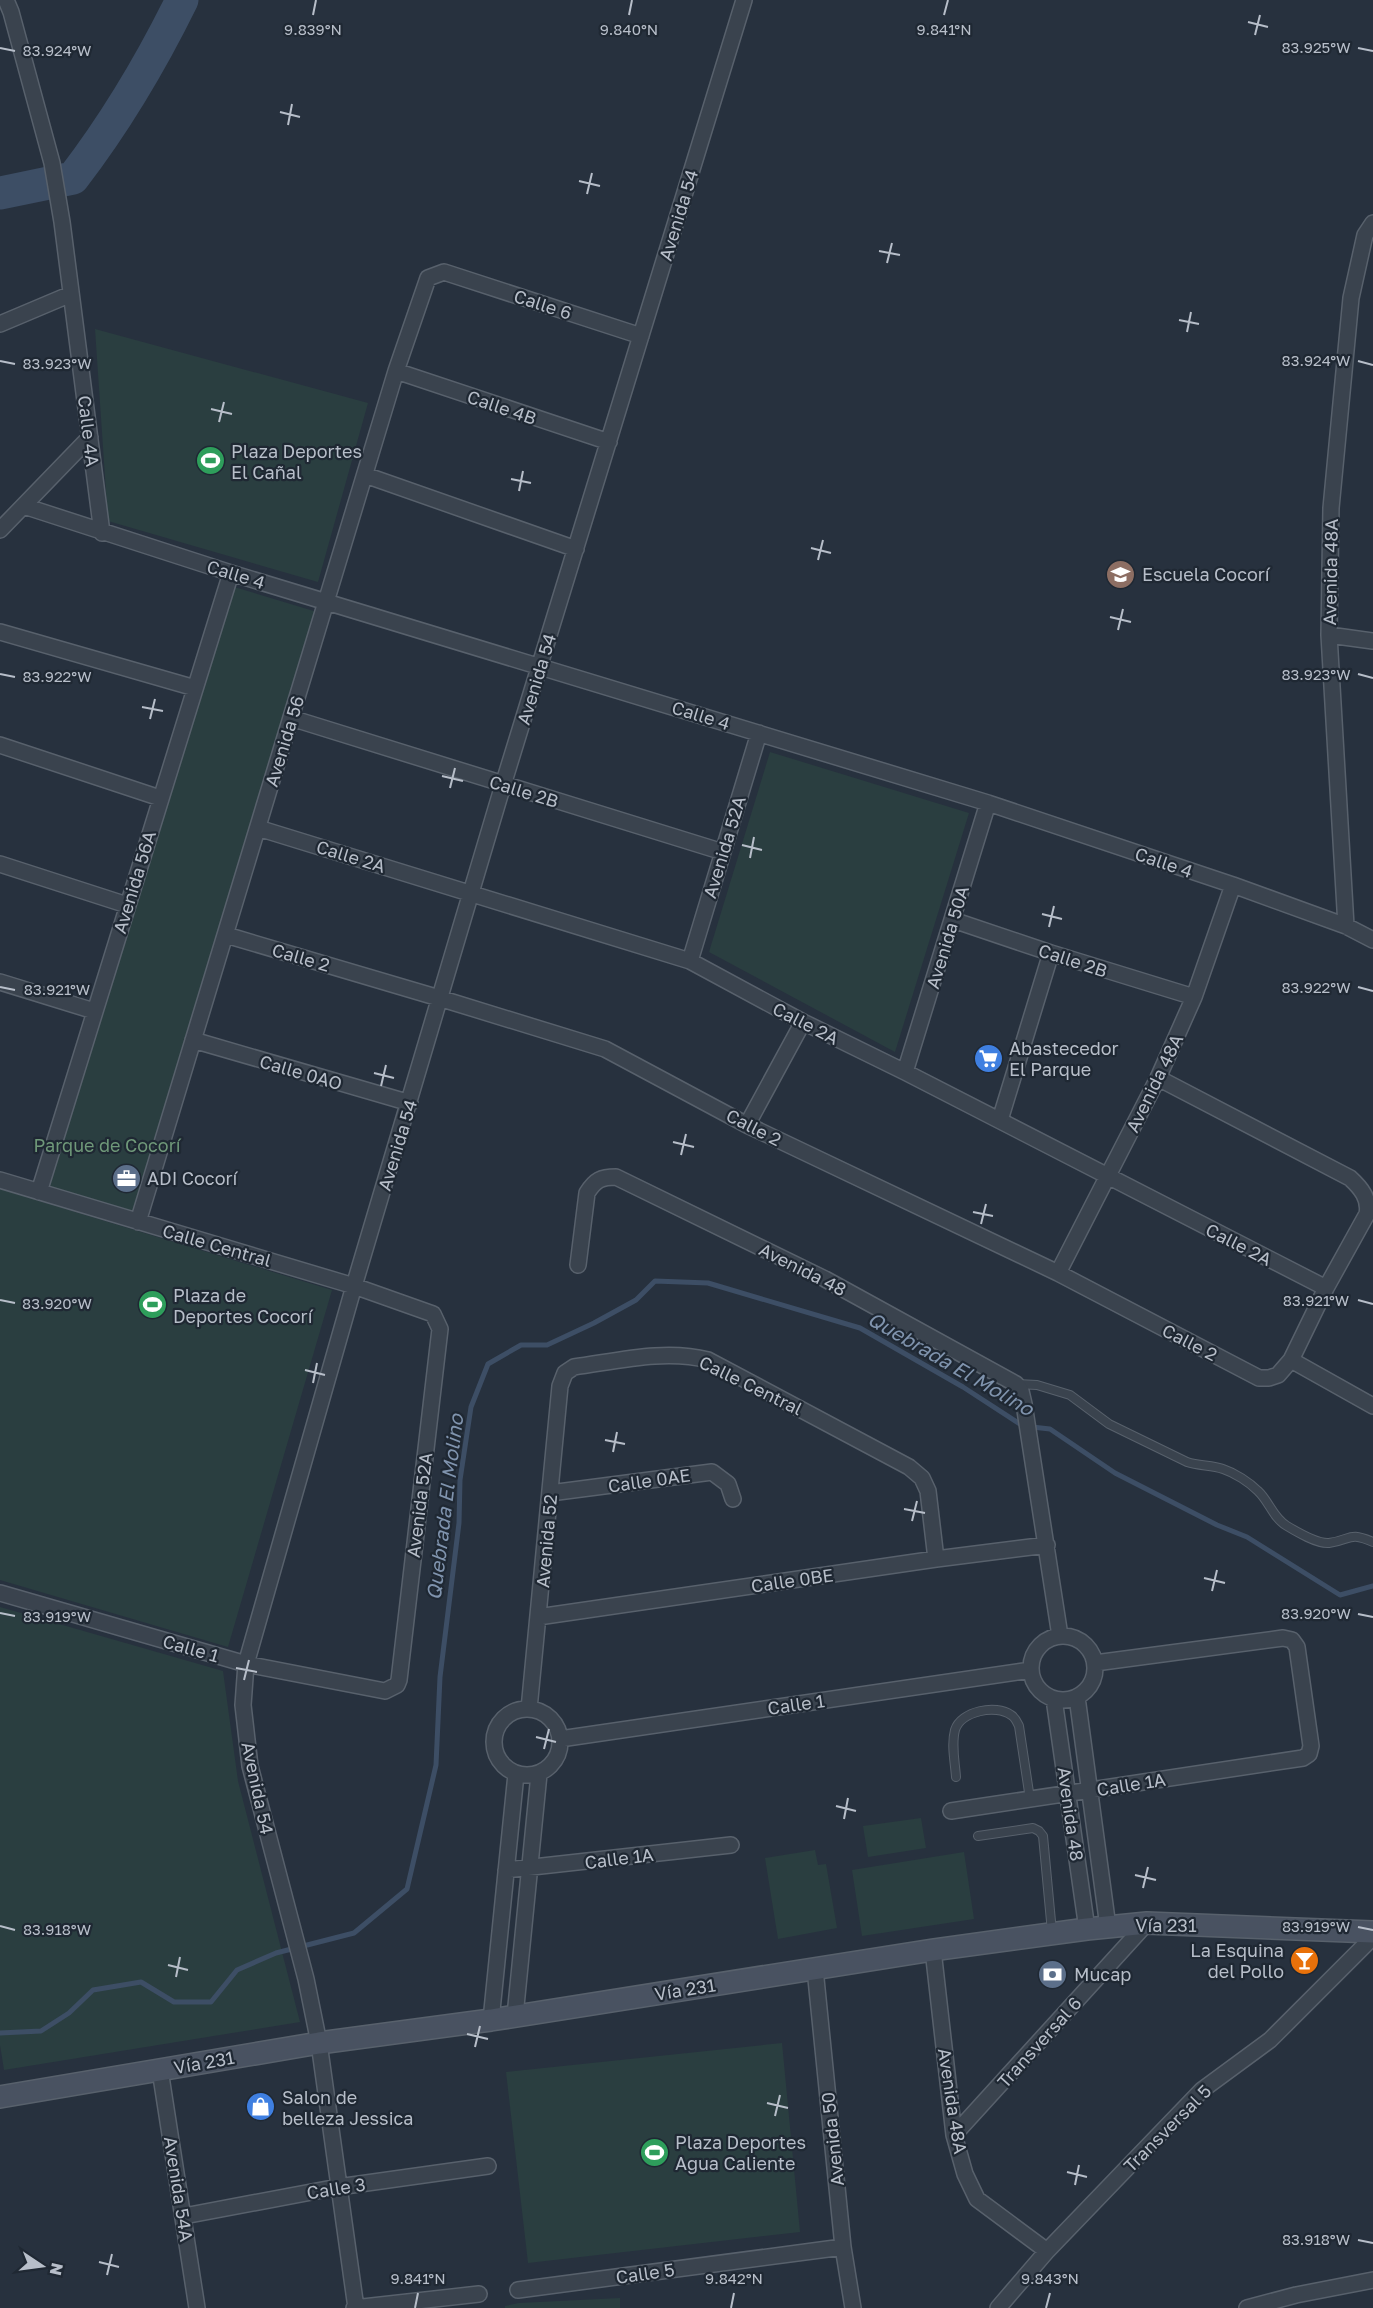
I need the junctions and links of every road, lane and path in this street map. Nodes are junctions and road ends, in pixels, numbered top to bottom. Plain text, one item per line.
1 (6, 0) edge
2 (744, 0) edge
3 (1373, 223) edge
4 (444, 272) joint
5 (71, 294) junction
6 (0, 324) edge
7 (641, 336) junction
8 (396, 371) junction
9 (90, 437) junction
10 (609, 442) junction
11 (365, 475) junction
12 (24, 506) junction
13 (0, 531) edge
14 (102, 532) junction
15 (576, 549) junction
16 (231, 573) junction
17 (327, 600) junction
18 (0, 632) edge
19 (1329, 635) junction
20 (1373, 641) edge
21 (540, 666) junction
22 (195, 688) junction
23 (291, 718) junction
24 (759, 733) junction
25 (0, 745) edge
26 (503, 785) junction
27 (160, 798) junction
28 (988, 803) junction
29 (258, 828) junction
30 (723, 852) junction
31 (0, 864) edge
32 (1233, 885) junction
33 (471, 893) junction
34 (127, 905) junction
35 (953, 920) junction
36 (1346, 926) junction
37 (226, 935) junction
38 (1373, 940) edge
39 (1051, 953) junction
40 (690, 961) junction
41 (0, 982) edge
42 (1194, 997) junction
43 (439, 998) junction
44 (94, 1011) junction
45 (803, 1022) junction
46 (193, 1040) junction
47 (906, 1072) junction
48 (1158, 1078) junction
49 (410, 1103) junction
50 (1000, 1120) junction
51 (747, 1125) junction
52 (1107, 1176) junction
53 (0, 1180) edge
54 (39, 1192) junction
55 (138, 1222) junction
56 (578, 1265) dead end
57 (1058, 1273) junction
58 (354, 1286) junction
59 (1326, 1288) junction
60 (433, 1314) joint
61 (1292, 1360) junction
62 (565, 1373) joint
63 (1016, 1384) junction
64 (1373, 1406) edge
65 (550, 1493) junction
66 (733, 1499) dead end
67 (1373, 1542) edge
68 (1047, 1545) junction
69 (936, 1559) junction
70 (0, 1593) edge
71 (538, 1617) junction
72 (1060, 1636) junction
73 (1095, 1663) junction
74 (246, 1664) junction
75 (1031, 1670) junction
76 (385, 1691) joint
77 (1077, 1697) junction
78 (1054, 1699) junction
79 (529, 1709) junction
80 (560, 1739) junction
81 (516, 1774) junction
82 (539, 1774) junction
83 (956, 1777) dead end
84 (1090, 1790) junction
85 (1068, 1793) junction
86 (1030, 1799) junction
87 (951, 1811) dead end
88 (978, 1836) dead end
89 (731, 1845) dead end
90 (530, 1868) junction
91 (506, 1870) junction
92 (1148, 1923) junction
93 (1098, 1928) junction
94 (1373, 1932) edge
95 (1052, 1934) junction
96 (1373, 1937) edge
97 (933, 1950) junction
98 (815, 1969) junction
99 (515, 2016) junction
100 (491, 2020) junction
101 (319, 2043) junction
102 (159, 2070) junction
103 (0, 2097) edge
104 (954, 2134) junction
105 (488, 2166) dead end
106 (338, 2187) junction
107 (184, 2216) junction
108 (843, 2247) junction
109 (1047, 2251) junction
110 (1373, 2280) edge
111 (518, 2290) dead end
112 (479, 2294) dead end
113 (197, 2308) edge
114 (356, 2308) edge
115 (854, 2308) edge
116 (999, 2308) edge
117 (1247, 2308) edge

1 - 5 street, Calle 4A
2 - 7 street, Avenida 54
3 - 19 street, Avenida 48A
4 - 7 street, Calle 6
4 - 8 street, Avenida 56
5 - 6 street
5 - 9 street, Calle 4A
7 - 10 street, Avenida 54
8 - 10 street, Calle 4B
8 - 11 street, Avenida 56
9 - 12 street
9 - 14 street, Calle 4A
10 - 15 street, Avenida 54
11 - 15 street
11 - 17 street, Avenida 56
12 - 13 street
12 - 14 street, Calle 4
14 - 16 street, Calle 4
15 - 21 street, Avenida 54
16 - 17 street, Calle 4
16 - 22 street, Avenida 56A
17 - 21 street, Calle 4
17 - 23 street, Avenida 56
18 - 22 street
19 - 20 street
19 - 36 street, Avenida 48A
21 - 24 street, Calle 4
21 - 26 street, Avenida 54
22 - 27 street, Avenida 56A
23 - 26 street, Calle 2B
23 - 29 street, Avenida 56
24 - 28 street, Calle 4
24 - 30 street, Avenida 52A
25 - 27 street
26 - 30 street, Calle 2B
26 - 33 street, Avenida 54
27 - 34 street, Avenida 56A
28 - 32 street, Calle 4
28 - 35 street, Avenida 50A
29 - 33 street, Calle 2A
29 - 37 street, Avenida 56
30 - 40 street, Avenida 52A
31 - 34 street
32 - 36 street, Calle 4
32 - 42 street, Avenida 48A
33 - 40 street, Calle 2A
33 - 43 street, Avenida 54
34 - 44 street, Avenida 56A
35 - 39 street, Calle 2B
35 - 47 street, Avenida 50A
36 - 38 street, Calle 4
37 - 43 street, Calle 2
37 - 46 street, Avenida 56
39 - 42 street, Calle 2B
39 - 50 street
40 - 45 street, Calle 2A
41 - 44 street
42 - 48 street, Avenida 48A
43 - 49 street, Avenida 54
43 - 51 street, Calle 2
44 - 54 street, Avenida 56A
45 - 47 street, Calle 2A
45 - 51 street
46 - 49 street, Calle 0AO
46 - 55 street, Avenida 56
47 - 50 street, Calle 2A
48 - 52 street, Avenida 48A
48 - 59 street
49 - 58 street, Avenida 54
50 - 52 street, Calle 2A
51 - 57 street, Calle 2
52 - 57 street, Avenida 48A
52 - 59 street, Calle 2A
53 - 54 street, Calle Central
54 - 55 street, Calle Central
55 - 58 street, Calle Central
56 - 63 street, Avenida 48
57 - 61 street, Calle 2
58 - 60 street, Calle Central
58 - 74 street, Avenida 54
59 - 61 street
60 - 76 street, Avenida 52A
61 - 64 street
62 - 65 street, Avenida 52
62 - 69 street, Calle Central
63 - 67 lane
63 - 68 street
65 - 66 street, Calle 0AE
65 - 71 street, Avenida 52
68 - 69 street, Calle 0BE
68 - 72 street
69 - 71 street, Calle 0BE
70 - 74 street, Calle 1
71 - 79 street, Avenida 52
72 - 73 street
72 - 75 street
73 - 77 street
73 - 84 street, Calle 1A
74 - 76 street, Calle 1
74 - 101 street, Avenida 54
75 - 78 street
75 - 80 street, Calle 1
77 - 78 street
77 - 84 street, Avenida 48
78 - 85 street, Avenida 48
79 - 80 street
79 - 81 street
80 - 82 street
81 - 82 street
81 - 91 street
82 - 90 street
83 - 86 lane
84 - 85 street, Calle 1A
84 - 93 street, Avenida 48
85 - 86 street, Calle 1A
85 - 93 street, Avenida 48
86 - 87 street, Calle 1A
88 - 95 lane
89 - 90 street, Calle 1A
90 - 91 street, Calle 1A
90 - 99 street
91 - 100 street
92 - 93 main road, Vía 231
92 - 94 main road, Vía 231
92 - 104 street, Transversal 6
93 - 95 main road, Vía 231
95 - 97 main road, Vía 231
96 - 109 street, Transversal 5
97 - 98 main road, Vía 231
97 - 104 street, Avenida 48A
98 - 99 main road, Vía 231
98 - 108 street, Avenida 50
99 - 100 main road, Vía 231
100 - 101 main road, Vía 231
101 - 102 main road, Vía 231
101 - 106 street, Avenida 54
102 - 103 main road, Vía 231
102 - 107 street, Avenida 54A
104 - 109 street, Avenida 48A
105 - 106 street, Calle 3
106 - 107 street, Calle 3
106 - 114 street, Avenida 54
107 - 113 street, Avenida 54A
108 - 111 street, Calle 5
108 - 115 street, Avenida 50
109 - 116 street, Transversal 5
110 - 117 street
112 - 114 street

